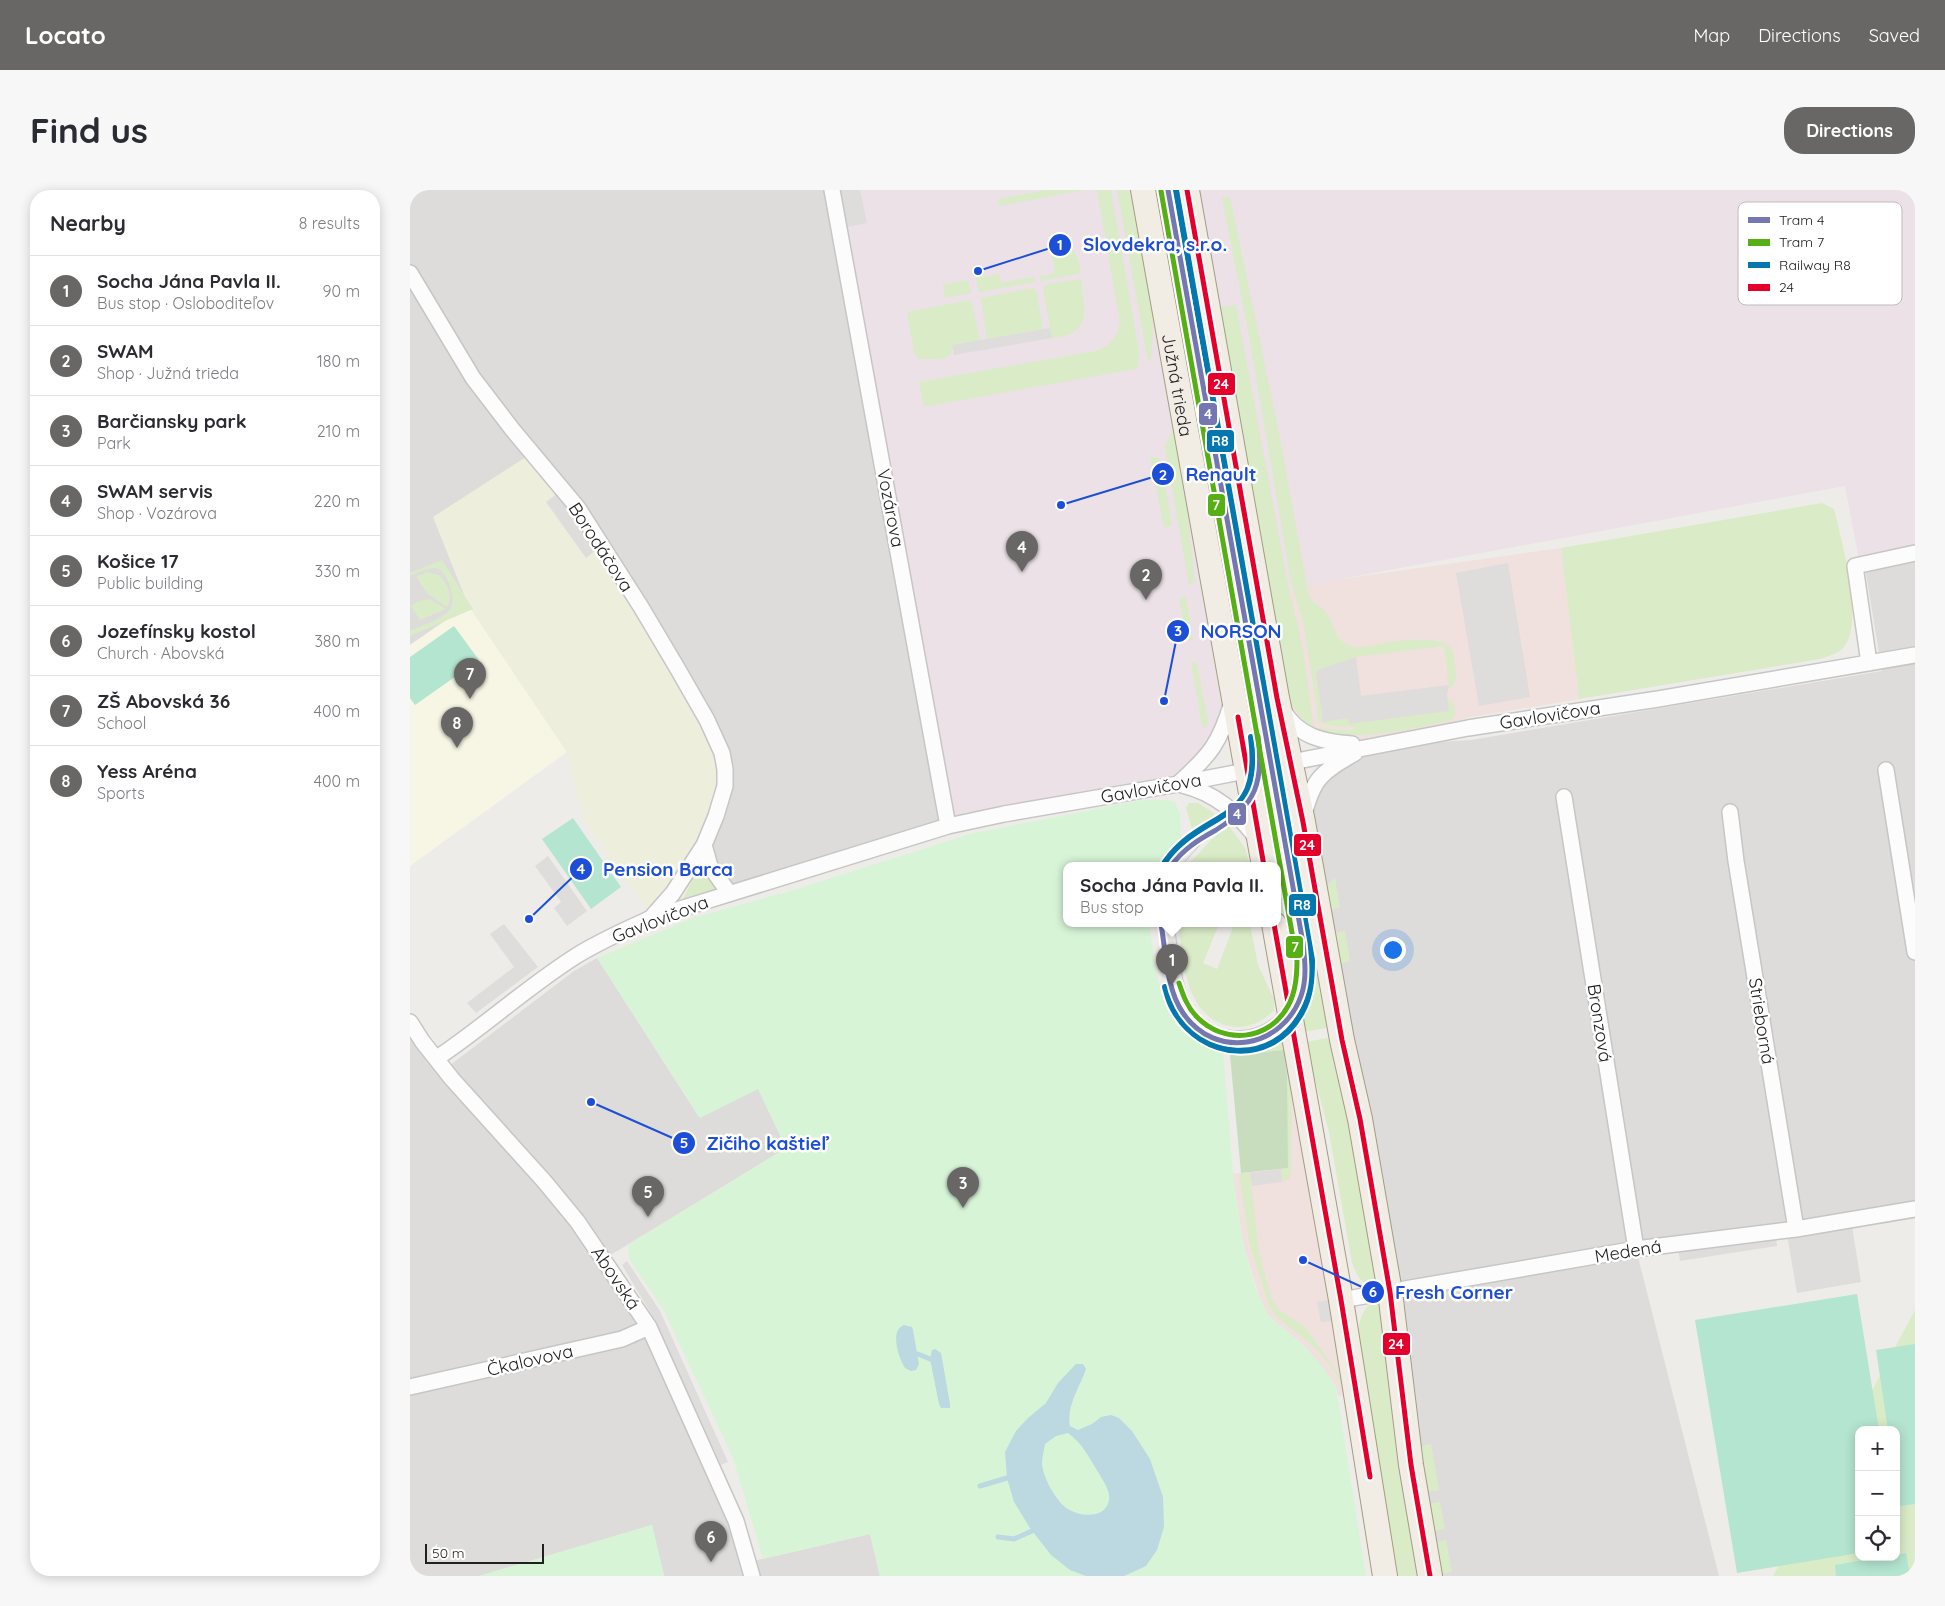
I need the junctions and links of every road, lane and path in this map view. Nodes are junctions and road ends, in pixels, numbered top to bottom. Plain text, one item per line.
1 (832, 190) edge
2 (1143, 190) edge
3 (1187, 190) edge
4 (410, 273) edge
5 (1915, 553) edge
6 (1915, 655) edge
7 (1869, 663) junction
8 (1234, 696) junction
9 (1277, 698) junction
10 (1369, 746) junction
11 (1290, 762) junction
12 (1247, 770) junction
13 (1886, 770) dead end
14 (1178, 784) junction
15 (1564, 798) dead end
16 (1730, 812) dead end
17 (1303, 822) junction
18 (948, 826) junction
19 (704, 845) junction
20 (1262, 855) edge
21 (729, 893) junction
22 (651, 918) junction
23 (1275, 927) edge
24 (1915, 952) edge
25 (410, 1022) edge
26 (437, 1058) junction
27 (1915, 1209) edge
28 (1796, 1228) junction
29 (1636, 1249) junction
30 (1390, 1292) junction
31 (1341, 1300) junction
32 (649, 1327) junction
33 (410, 1387) edge
34 (752, 1576) edge
35 (1385, 1576) edge
36 (1430, 1576) edge

1 - 18 street, Vozárova
2 - 8 main road, Južná trieda
3 - 9 main road
4 - 19 street, Borodáčova
5 - 7 street
6 - 7 street, Gavlovičova
7 - 10 street, Gavlovičova
8 - 12 main road, Južná trieda
8 - 14 street
9 - 10 street
9 - 11 main road
10 - 11 street, Gavlovičova
10 - 17 street
11 - 12 street, Gavlovičova
11 - 17 main road
12 - 14 street, Gavlovičova
12 - 20 main road, Južná trieda
13 - 24 street
14 - 18 street, Gavlovičova
14 - 20 street
15 - 29 street, Bronzová
16 - 28 street, Strieborná
17 - 30 main road
18 - 21 street, Gavlovičova
19 - 21 street
19 - 22 street, Borodáčova
21 - 22 street, Gavlovičova
22 - 26 street, Gavlovičova
23 - 31 main road
25 - 26 street, Abovská
26 - 32 street, Abovská
27 - 28 street, Medená
28 - 29 street, Medená
29 - 30 street, Medená
30 - 31 street, Medená
30 - 36 main road
31 - 35 main road
32 - 33 street, Čkalovova
32 - 34 street, Abovská

